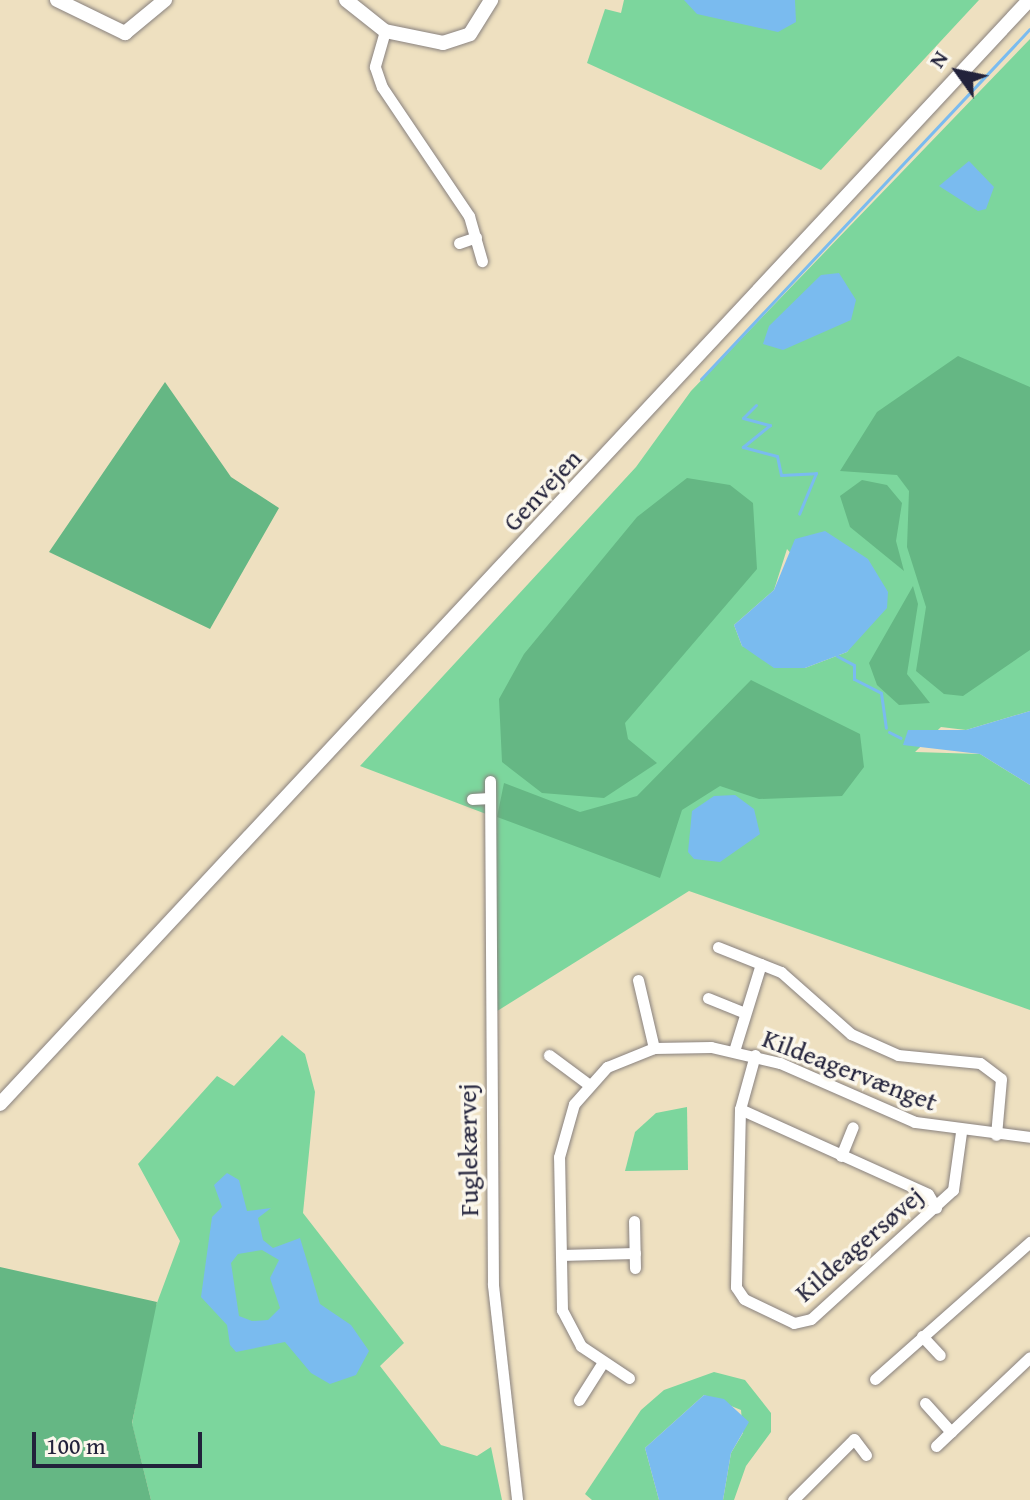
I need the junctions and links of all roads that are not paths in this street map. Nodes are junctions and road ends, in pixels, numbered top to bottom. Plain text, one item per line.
1 (57, 0) edge
2 (165, 0) edge
3 (346, 0) edge
4 (491, 0) edge
5 (1029, 0) edge
6 (385, 31) junction
7 (476, 237) junction
8 (459, 243) dead end
9 (482, 261) dead end
10 (490, 781) dead end
11 (490, 798) junction
12 (472, 799) dead end
13 (718, 947) dead end
14 (761, 964) junction
15 (638, 980) dead end
16 (708, 998) dead end
17 (89, 1012) junction
18 (743, 1012) junction
19 (654, 1048) junction
20 (734, 1051) junction
21 (549, 1055) dead end
22 (755, 1055) junction
23 (588, 1084) junction
24 (0, 1090) edge
25 (0, 1104) edge
26 (740, 1109) junction
27 (853, 1127) dead end
28 (961, 1132) junction
29 (996, 1135) junction
30 (1030, 1137) edge
31 (841, 1156) junction
32 (936, 1208) junction
33 (634, 1221) dead end
34 (1030, 1242) edge
35 (635, 1253) junction
36 (561, 1255) junction
37 (635, 1268) dead end
38 (922, 1336) junction
39 (940, 1355) dead end
40 (1030, 1357) edge
41 (603, 1362) junction
42 (629, 1378) dead end
43 (875, 1379) dead end
44 (579, 1400) dead end
45 (925, 1403) dead end
46 (951, 1432) junction
47 (936, 1446) dead end
48 (866, 1455) dead end
49 (517, 1500) edge
50 (793, 1500) edge

1 - 2 street
3 - 6 street
4 - 6 street
5 - 17 street, Genvejen
6 - 7 street
7 - 8 street
7 - 9 street
10 - 11 street, Fuglekærvej
11 - 12 street
11 - 49 street, Fuglekærvej
13 - 14 street
14 - 18 street
14 - 29 street
15 - 19 street
16 - 18 street
17 - 24 street, Genvejen
17 - 25 street, Genvejen
18 - 20 street
19 - 20 street, Kildeagervænget
19 - 23 street
20 - 22 street, Kildeagervænget
21 - 23 street
22 - 26 street, Kildeagersøvej
22 - 28 street, Kildeagervænget
23 - 36 street
26 - 31 street
26 - 32 street, Kildeagersøvej
27 - 31 street
28 - 29 street, Kildeagervænget
28 - 32 street, Kildeagersøvej
29 - 30 street, Kildeagervænget
31 - 32 street
33 - 35 street
34 - 38 street
35 - 36 street
35 - 37 street
36 - 41 street
38 - 39 street
38 - 43 street
40 - 46 street
41 - 42 street
41 - 44 street
45 - 46 street
46 - 47 street
48 - 50 street

